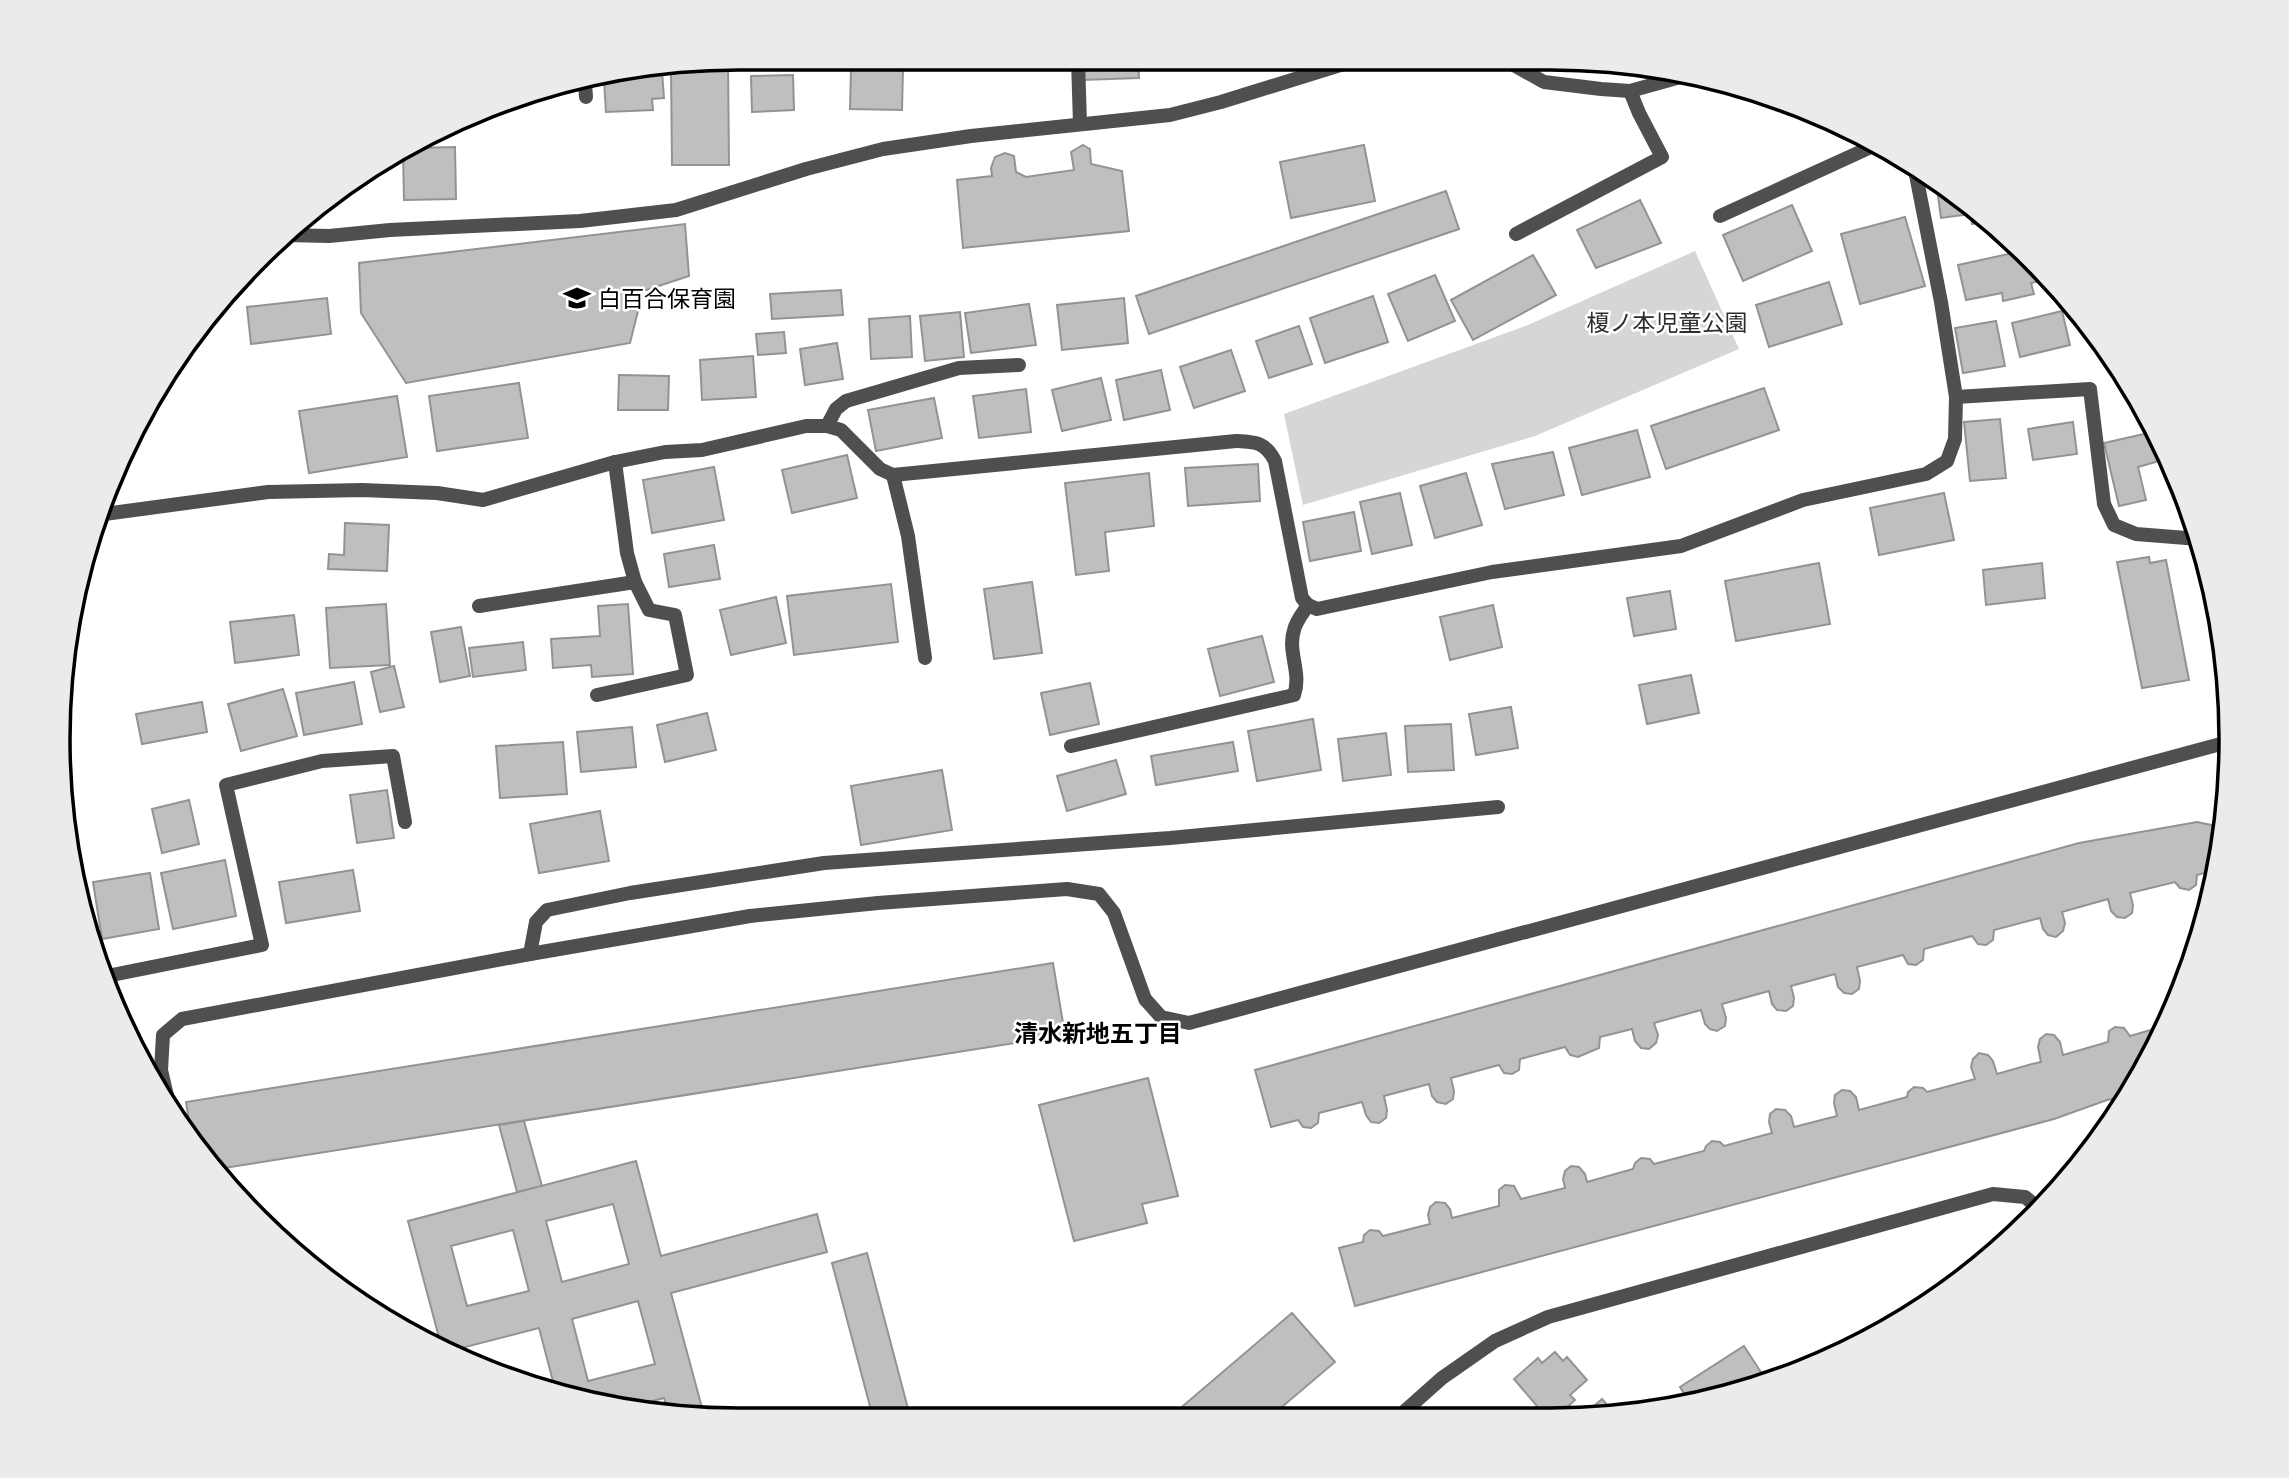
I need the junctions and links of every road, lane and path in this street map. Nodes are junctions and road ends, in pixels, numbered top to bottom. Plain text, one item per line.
1 (1078, 70) edge
2 (1324, 70) edge
3 (1523, 70) edge
4 (1667, 81) edge
5 (1630, 91) junction
6 (1080, 124) junction
7 (1866, 150) edge
8 (1919, 181) edge
9 (1720, 216) dead end
10 (1516, 234) dead end
11 (299, 235) edge
12 (1019, 365) dead end
13 (1956, 397) junction
14 (827, 426) junction
15 (615, 462) junction
16 (893, 475) junction
17 (110, 513) edge
18 (2187, 537) edge
19 (635, 582) junction
20 (1308, 605) junction
21 (479, 606) dead end
22 (925, 658) dead end
23 (597, 695) dead end
24 (2219, 744) edge
25 (1071, 746) dead end
26 (1498, 807) dead end
27 (405, 822) dead end
28 (530, 954) junction
29 (114, 975) edge
30 (163, 1078) edge
31 (2032, 1203) edge
32 (1408, 1408) edge

1 - 6 street
2 - 6 street
3 - 5 street
4 - 5 street
5 - 10 street
6 - 11 street
7 - 9 street
8 - 13 street
12 - 14 street
13 - 18 street
13 - 20 street
14 - 15 street
14 - 16 street
15 - 17 street
15 - 19 street
16 - 20 street
16 - 22 street
19 - 21 street
19 - 23 street
20 - 25 street
24 - 28 street
26 - 28 street
27 - 29 street
28 - 30 street
31 - 32 street

